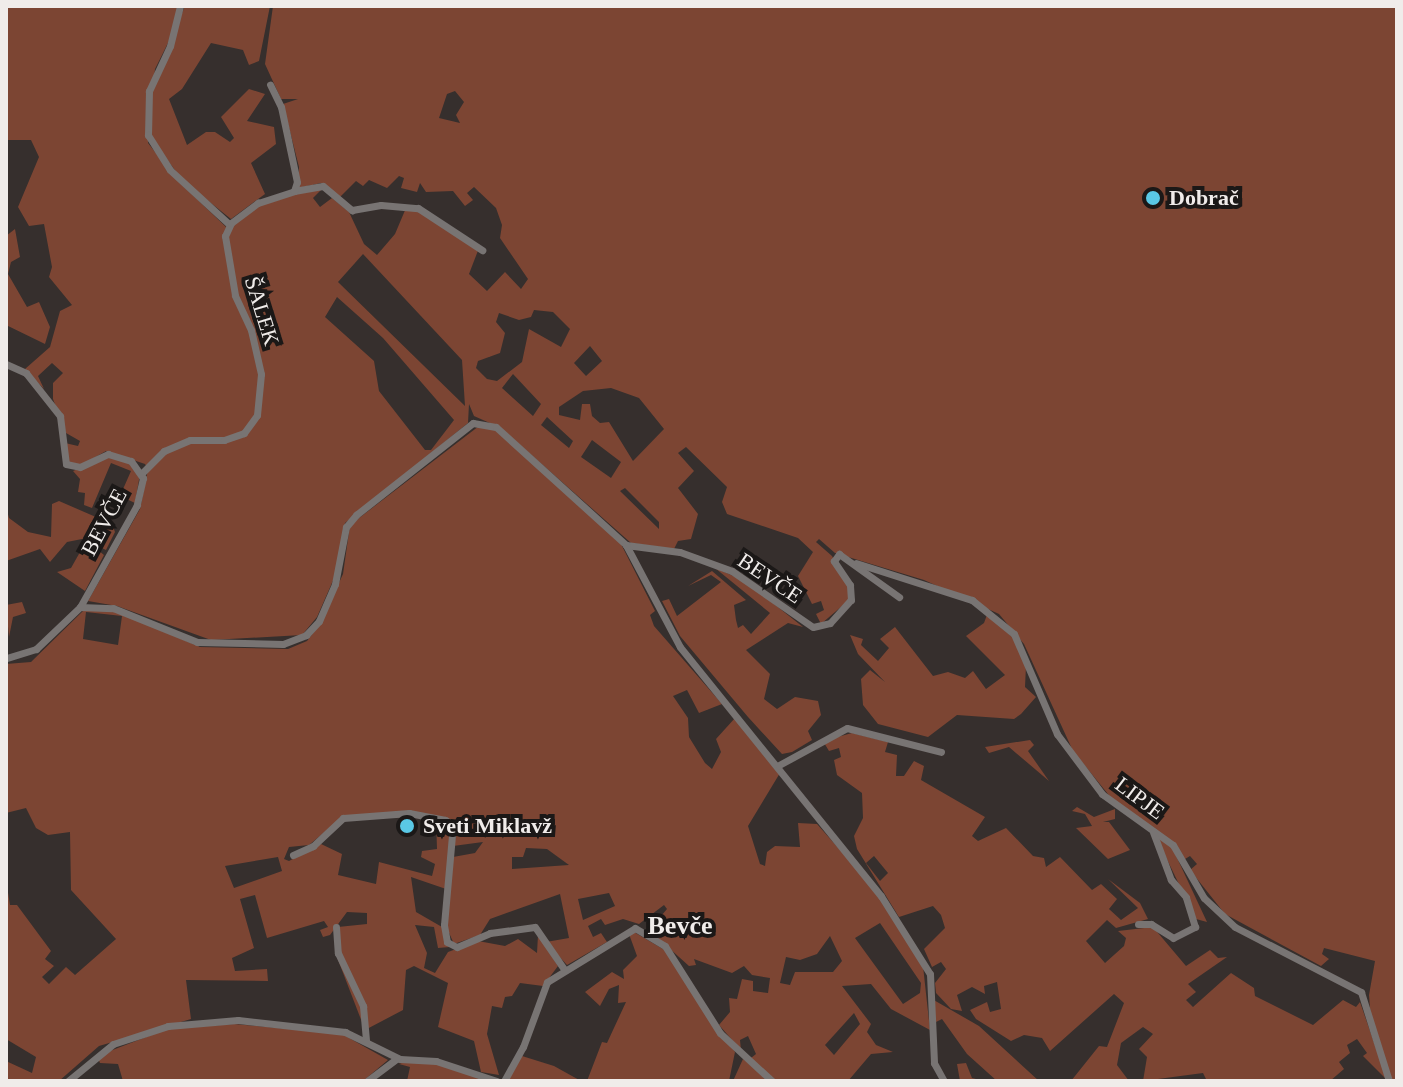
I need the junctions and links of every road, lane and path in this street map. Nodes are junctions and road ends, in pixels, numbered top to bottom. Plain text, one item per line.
1 (180, 6) edge
2 (270, 84) dead end
3 (294, 191) junction
4 (229, 224) junction
5 (482, 250) dead end
6 (6, 364) edge
7 (142, 473) junction
8 (626, 545) junction
9 (856, 563) junction
10 (899, 597) dead end
11 (80, 607) junction
12 (6, 658) edge
13 (941, 752) dead end
14 (779, 765) junction
15 (1153, 832) junction
16 (293, 855) dead end
17 (1138, 924) dead end
18 (336, 927) dead end
19 (564, 969) junction
20 (366, 1041) junction
21 (397, 1058) junction
22 (68, 1081) edge
23 (367, 1081) edge
24 (497, 1081) edge
25 (504, 1081) edge
26 (772, 1081) edge
27 (944, 1081) edge
28 (1389, 1081) edge

1 - 4 street
2 - 3 street
3 - 4 street
3 - 5 street
4 - 7 street, ŠALEK
6 - 7 street, BEVČE
7 - 11 street, BEVČE
8 - 9 street, BEVČE
8 - 11 street
8 - 14 street
9 - 10 street
9 - 15 street, LIPJE
11 - 12 street, BEVČE
13 - 14 street
14 - 27 street
15 - 17 street
15 - 28 street, LIPJE
16 - 19 street
18 - 20 street
19 - 25 street
19 - 26 street
20 - 21 street
20 - 22 street
21 - 23 street
21 - 24 street

